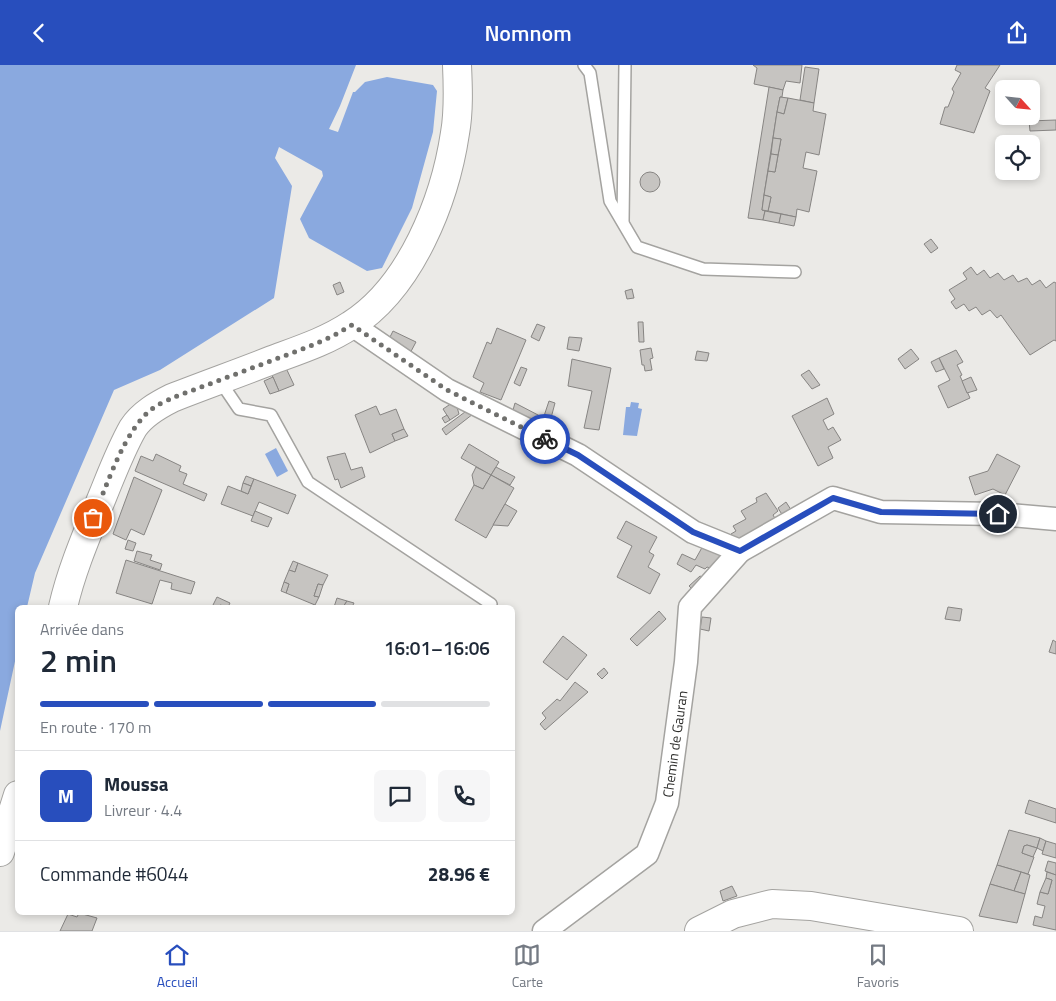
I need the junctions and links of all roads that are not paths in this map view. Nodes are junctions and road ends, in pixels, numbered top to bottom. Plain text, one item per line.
1 (457, 65) edge
2 (584, 65) edge
3 (625, 65) edge
4 (623, 222) junction
5 (795, 272) dead end
6 (352, 325) junction
7 (219, 380) junction
8 (1056, 519) edge
9 (740, 551) junction
10 (491, 604) dead end
11 (64, 605) edge
12 (15, 804) edge
13 (0, 852) edge
14 (544, 931) edge
15 (699, 931) edge
16 (959, 931) edge

1 - 6 main road
2 - 4 lane
3 - 4 lane
4 - 5 lane
6 - 7 main road
6 - 9 street
7 - 10 lane
7 - 11 main road
8 - 9 street, Chemin de Gauran
9 - 14 street, Chemin de Gauran
12 - 13 main road
15 - 16 main road

